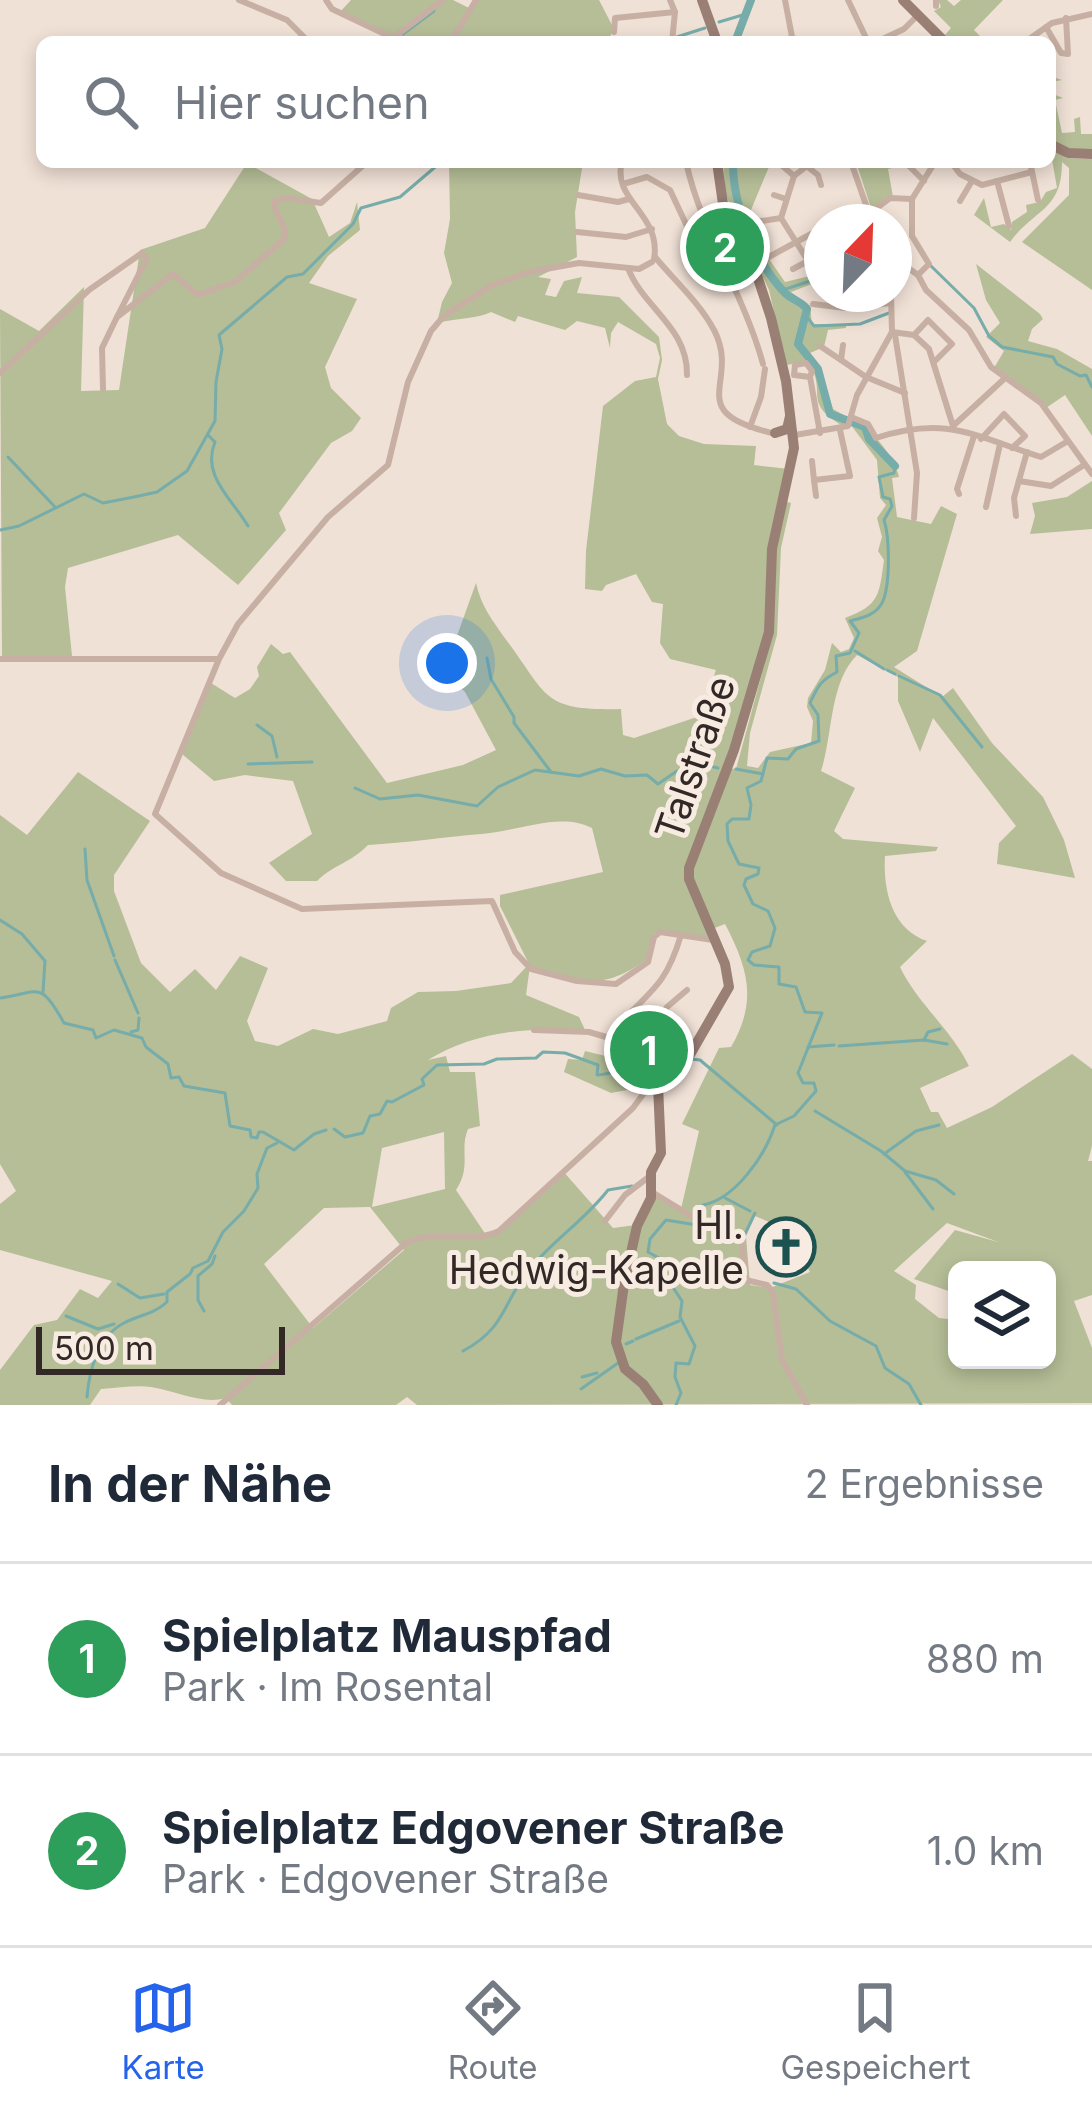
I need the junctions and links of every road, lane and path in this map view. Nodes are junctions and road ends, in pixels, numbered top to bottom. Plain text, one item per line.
1 (239, 0) edge
2 (326, 0) edge
3 (443, 0) edge
4 (476, 0) edge
5 (670, 0) edge
6 (703, 0) edge
7 (785, 0) edge
8 (848, 0) edge
9 (903, 0) edge
10 (675, 12) junction
11 (1092, 14) edge
12 (918, 15) junction
13 (1066, 19) junction
14 (1046, 27) junction
15 (714, 31) edge
16 (614, 32) dead end
17 (302, 36) edge
18 (389, 36) edge
19 (396, 36) edge
20 (455, 36) edge
21 (672, 36) edge
22 (792, 36) edge
23 (869, 36) edge
24 (887, 36) edge
25 (939, 36) edge
26 (1033, 36) edge
27 (1051, 36) edge
28 (1056, 44) edge
29 (1056, 146) edge
30 (1092, 154) edge
31 (360, 168) edge
32 (621, 168) edge
33 (688, 168) edge
34 (718, 168) edge
35 (785, 168) edge
36 (806, 168) edge
37 (812, 168) edge
38 (852, 168) edge
39 (910, 168) edge
40 (931, 168) edge
41 (958, 168) edge
42 (1031, 168) edge
43 (1032, 172) junction
44 (794, 176) junction
45 (924, 181) junction
46 (972, 181) junction
47 (997, 182) junction
48 (623, 184) junction
49 (821, 185) dead end
50 (578, 195) dead end
51 (774, 195) dead end
52 (628, 199) junction
53 (786, 199) junction
54 (912, 199) junction
55 (1038, 200) dead end
56 (960, 201) dead end
57 (866, 204) edge
58 (885, 204) edge
59 (781, 218) junction
60 (755, 222) dead end
61 (1009, 226) dead end
62 (652, 229) junction
63 (577, 232) dead end
64 (804, 237) edge
65 (795, 241) junction
66 (700, 254) dead end
67 (804, 255) edge
68 (767, 258) dead end
69 (653, 260) junction
70 (804, 263) edge
71 (793, 269) dead end
72 (912, 271) edge
73 (631, 272) junction
74 (918, 275) junction
75 (892, 312) edge
76 (117, 317) junction
77 (893, 334) junction
78 (914, 335) junction
79 (842, 345) dead end
80 (820, 346) dead end
81 (841, 360) junction
82 (935, 361) junction
83 (0, 373) edge
84 (688, 375) dead end
85 (810, 377) dead end
86 (866, 377) junction
87 (1006, 377) junction
88 (103, 389) dead end
89 (905, 393) junction
90 (790, 413) junction
91 (850, 420) junction
92 (911, 426) junction
93 (953, 426) junction
94 (750, 427) junction
95 (840, 430) junction
96 (820, 433) junction
97 (775, 434) junction
98 (810, 434) junction
99 (794, 436) junction
100 (978, 438) junction
101 (1068, 441) junction
102 (1000, 444) junction
103 (1012, 448) junction
104 (1027, 452) junction
105 (792, 461) junction
106 (812, 461) dead end
107 (1084, 465) junction
108 (1092, 474) edge
109 (814, 480) junction
110 (1019, 481) junction
111 (958, 494) dead end
112 (816, 496) dead end
113 (986, 507) dead end
114 (1016, 516) dead end
115 (914, 518) dead end
116 (0, 659) edge
117 (219, 659) junction
118 (681, 935) junction
119 (714, 940) junction
120 (687, 990) dead end
121 (629, 1013) dead end
122 (534, 1030) dead end
123 (647, 1040) junction
124 (687, 1058) junction
125 (658, 1087) junction
126 (650, 1176) junction
127 (652, 1192) junction
128 (605, 1221) dead end
129 (220, 1405) edge
130 (658, 1405) edge
131 (807, 1405) edge

1 - 17 street
2 - 18 street
3 - 19 street
4 - 20 street
5 - 10 street
6 - 15 main road
7 - 22 street
8 - 23 street
9 - 12 main road
10 - 16 street
10 - 21 street
11 - 13 street
12 - 24 street
12 - 25 main road
13 - 14 street
13 - 28 street
14 - 26 street
14 - 27 street
29 - 30 main road
31 - 76 street
32 - 48 street
33 - 94 street
34 - 90 main road, Talstraße
35 - 44 street
36 - 44 street
37 - 49 street
38 - 57 street
39 - 45 street
40 - 45 street
41 - 46 street
42 - 43 street
43 - 47 street
43 - 55 street
44 - 53 street
45 - 54 street
46 - 47 street
46 - 56 street
47 - 61 street
48 - 52 street
48 - 66 street
50 - 52 street
51 - 53 street
52 - 62 street
53 - 59 street
54 - 58 street
54 - 74 street
59 - 60 street
59 - 65 street
62 - 63 street
62 - 69 street
64 - 65 street
65 - 67 street
65 - 68 street
69 - 73 street
69 - 94 street
70 - 71 street
72 - 74 street
73 - 84 street
73 - 117 street
74 - 87 street
75 - 77 street
76 - 83 street
76 - 88 street
77 - 78 street
77 - 86 street
77 - 89 street
78 - 82 street
78 - 82 street
79 - 81 street
80 - 81 street
81 - 86 street
82 - 93 street
85 - 96 street
86 - 89 street
86 - 91 street
87 - 93 street
87 - 101 street
89 - 92 street
90 - 97 main road
90 - 99 main road, Talstraße
91 - 92 street
91 - 95 street
92 - 93 street
92 - 115 street
93 - 100 street
94 - 97 street
95 - 96 street
95 - 109 street
96 - 98 street
97 - 99 street
98 - 99 street
98 - 105 street
99 - 105 main road, Talstraße
100 - 102 street
100 - 103 street
100 - 111 street
101 - 104 street
101 - 107 street
102 - 103 street
102 - 113 street
103 - 104 street
104 - 110 street
105 - 119 main road, Talstraße
106 - 109 street
107 - 108 street
107 - 110 street
109 - 112 street
110 - 114 street
116 - 117 street
117 - 118 street
118 - 119 street
118 - 121 street
119 - 124 main road, Talstraße
120 - 123 street
122 - 123 street
123 - 124 street
124 - 125 main road, Talstraße
125 - 126 main road
125 - 129 street
126 - 127 main road
126 - 128 street
127 - 130 main road
127 - 131 street

